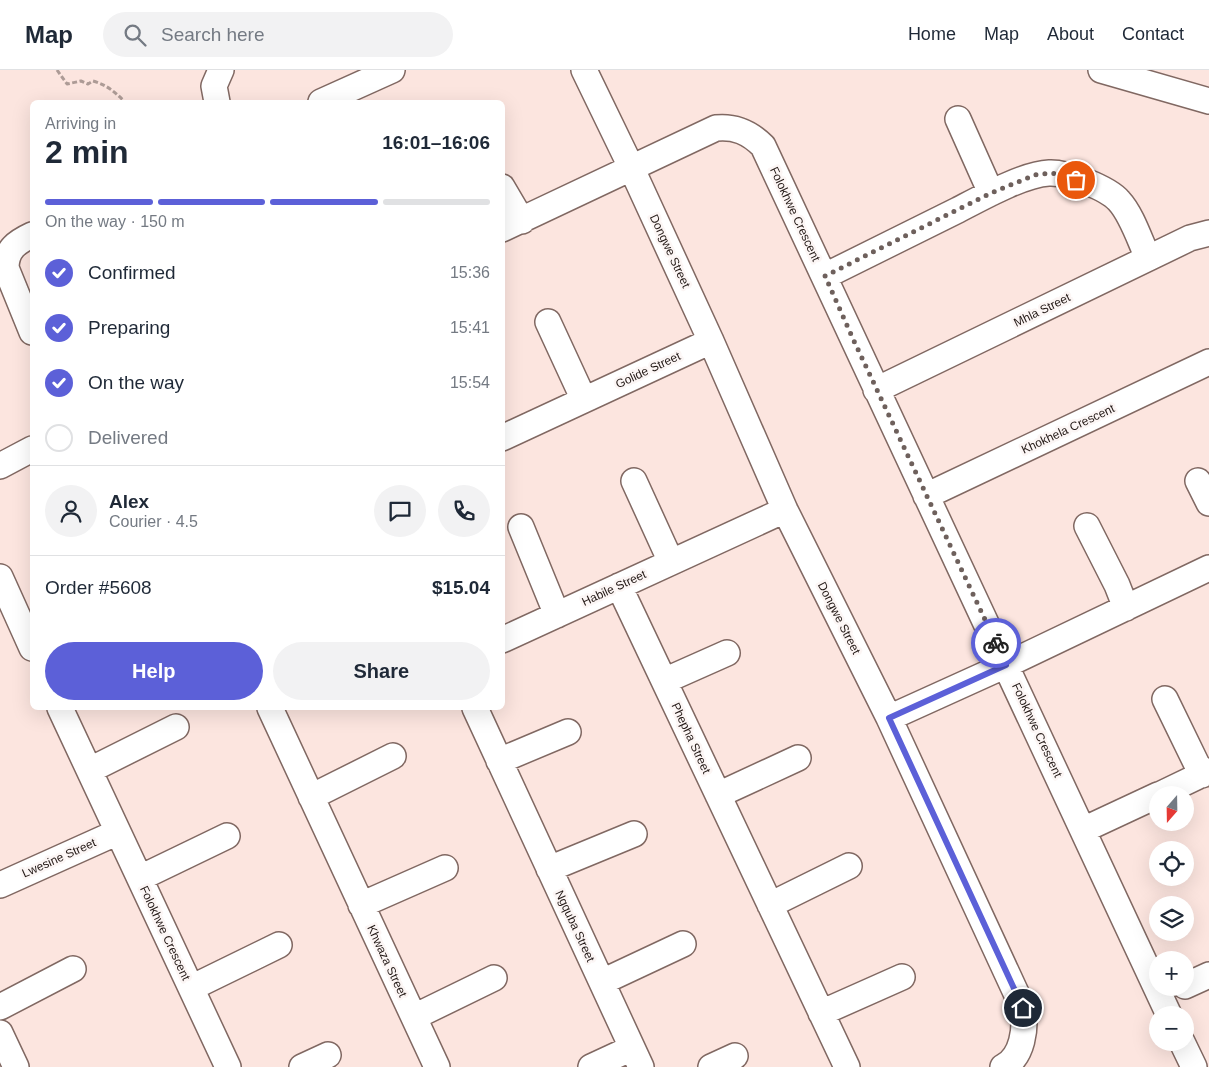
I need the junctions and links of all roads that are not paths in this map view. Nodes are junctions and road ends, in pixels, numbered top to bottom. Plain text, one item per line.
1 (221, 70) edge
2 (392, 70) edge
3 (584, 70) edge
4 (1101, 70) edge
5 (217, 100) edge
6 (325, 100) edge
7 (1209, 101) edge
8 (958, 119) dead end
9 (631, 166) junction
10 (991, 193) junction
11 (505, 198) edge
12 (512, 225) edge
13 (1209, 233) edge
14 (30, 236) edge
15 (3, 257) edge
16 (1148, 258) junction
17 (825, 276) junction
18 (548, 322) dead end
19 (30, 327) edge
20 (711, 341) junction
21 (1209, 362) edge
22 (876, 390) junction
23 (584, 400) junction
24 (505, 437) edge
25 (30, 450) edge
26 (0, 466) edge
27 (1198, 480) dead end
28 (634, 481) dead end
29 (926, 496) junction
30 (1209, 503) edge
31 (785, 510) junction
32 (1087, 526) dead end
33 (521, 527) dead end
34 (671, 562) junction
35 (1209, 568) edge
36 (0, 577) edge
37 (619, 586) junction
38 (1126, 608) junction
39 (558, 615) junction
40 (505, 639) edge
41 (30, 644) edge
42 (727, 653) dead end
43 (1006, 665) junction
44 (664, 680) junction
45 (1165, 699) dead end
46 (61, 710) edge
47 (271, 710) edge
48 (476, 710) edge
49 (889, 718) junction
50 (176, 728) dead end
51 (568, 732) dead end
52 (393, 756) dead end
53 (798, 758) dead end
54 (499, 761) junction
55 (90, 770) junction
56 (1206, 773) edge
57 (1178, 786) edge
58 (718, 795) junction
59 (311, 797) junction
60 (1149, 799) edge
61 (1083, 830) junction
62 (118, 832) junction
63 (634, 834) dead end
64 (227, 836) dead end
65 (849, 866) dead end
66 (445, 868) dead end
67 (549, 869) junction
68 (140, 878) junction
69 (0, 885) edge
70 (361, 905) junction
71 (770, 905) junction
72 (683, 944) dead end
73 (279, 946) dead end
74 (73, 969) dead end
75 (1209, 974) edge
76 (902, 977) dead end
77 (494, 978) dead end
78 (602, 982) junction
79 (191, 988) junction
80 (1175, 997) edge
81 (0, 1007) edge
82 (821, 1013) junction
83 (414, 1017) junction
84 (0, 1033) edge
85 (1186, 1051) edge
86 (328, 1055) dead end
87 (735, 1056) dead end
88 (636, 1057) edge
89 (16, 1067) edge
90 (228, 1067) edge
91 (302, 1067) edge
92 (437, 1067) edge
93 (591, 1067) edge
94 (711, 1067) edge
95 (847, 1067) edge
96 (1003, 1067) edge
97 (1194, 1067) edge

1 - 5 street
2 - 6 street
3 - 9 street, Dongwe Street
4 - 7 street
8 - 10 street
9 - 12 street, Folokhwe Crescent
9 - 17 street, Folokhwe Crescent
9 - 20 street, Dongwe Street
10 - 16 street
10 - 17 street
11 - 12 street, Folokhwe Crescent
13 - 16 street, Mhla Street
14 - 15 street
15 - 19 street
16 - 22 street, Mhla Street
17 - 22 street, Folokhwe Crescent
18 - 23 street
20 - 23 street, Golide Street
20 - 31 street, Dongwe Street
21 - 29 street, Khokhela Crescent
22 - 29 street, Folokhwe Crescent
23 - 24 street, Golide Street
25 - 26 street
27 - 30 street
28 - 34 street
29 - 43 street, Folokhwe Crescent
31 - 34 street, Habile Street
31 - 49 street, Dongwe Street
32 - 38 street
33 - 39 street
34 - 37 street, Habile Street
35 - 38 street
36 - 41 street
37 - 39 street, Habile Street
37 - 44 street, Phepha Street
38 - 43 street
39 - 40 street, Habile Street
42 - 44 street
43 - 49 street
43 - 61 street, Folokhwe Crescent
44 - 58 street, Phepha Street
45 - 56 street
46 - 55 street, Folokhwe Crescent
47 - 59 street, Khwaza Street
48 - 54 street, Ngquba Street
49 - 96 street, Dongwe Street
50 - 55 street
51 - 54 street
52 - 59 street
53 - 58 street
54 - 67 street, Ngquba Street
55 - 62 street, Folokhwe Crescent
56 - 57 street
58 - 71 street, Phepha Street
59 - 70 street, Khwaza Street
60 - 61 street
61 - 80 street, Folokhwe Crescent
62 - 68 street, Folokhwe Crescent
62 - 69 street, Lwesine Street
63 - 67 street
64 - 68 street, Folokhwe Crescent
65 - 71 street
66 - 70 street
67 - 78 street, Ngquba Street
68 - 79 street, Folokhwe Crescent
70 - 83 street, Khwaza Street
71 - 82 street, Phepha Street
72 - 78 street
73 - 79 street, Folokhwe Crescent
74 - 81 street
75 - 80 street
76 - 82 street
77 - 83 street
78 - 88 street, Ngquba Street
79 - 90 street, Folokhwe Crescent
82 - 95 street, Phepha Street
83 - 92 street, Khwaza Street
84 - 89 street
85 - 97 street
86 - 91 street
87 - 94 street
88 - 93 street

